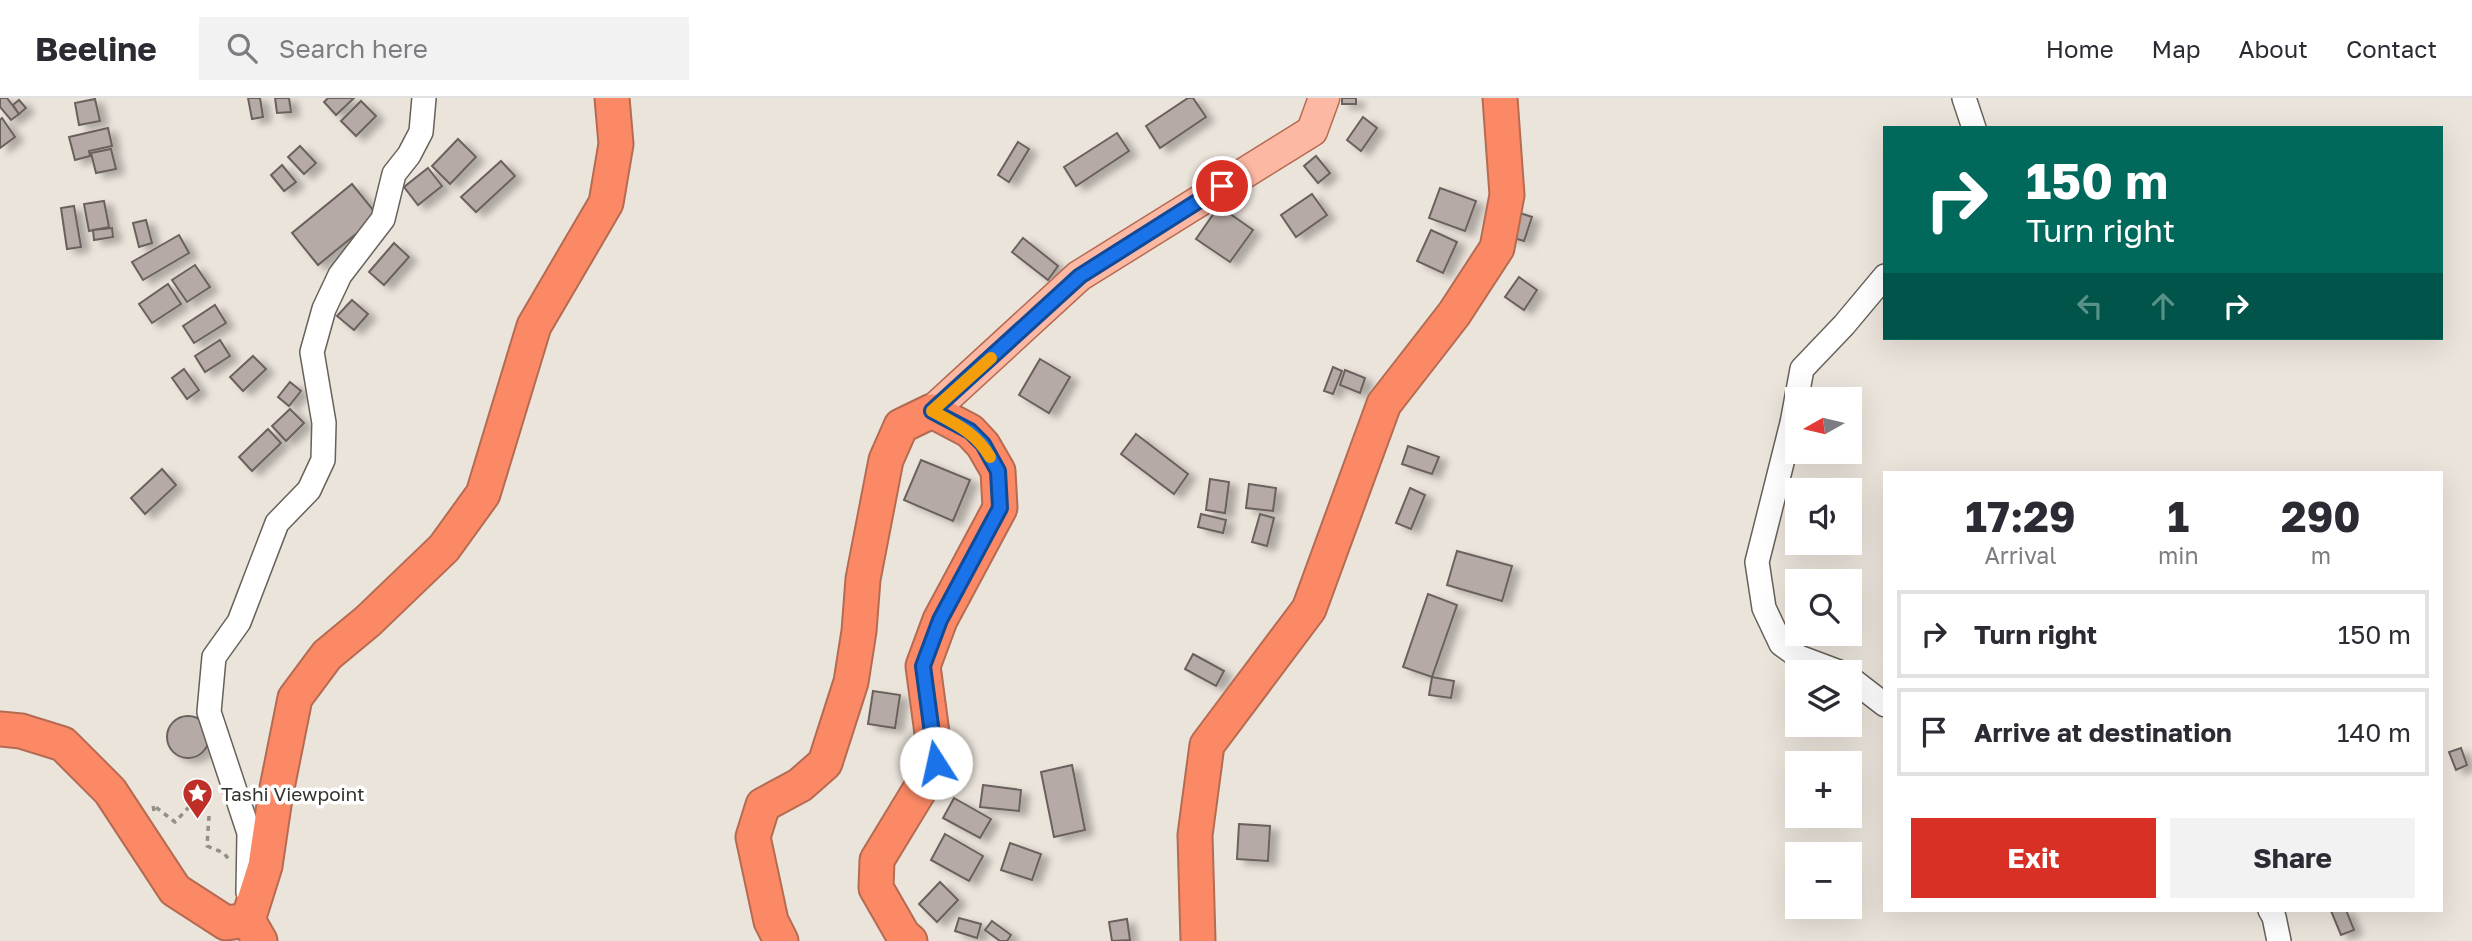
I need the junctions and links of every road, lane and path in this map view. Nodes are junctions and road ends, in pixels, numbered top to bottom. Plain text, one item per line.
1 (424, 98) edge
2 (612, 98) edge
3 (1324, 98) edge
4 (1500, 98) edge
5 (1964, 98) edge
6 (1973, 126) edge
7 (1883, 278) edge
8 (932, 411) junction
9 (1807, 660) edge
10 (1862, 687) edge
11 (1883, 703) edge
12 (0, 729) edge
13 (209, 816) dead end
14 (230, 862) dead end
15 (2271, 912) edge
16 (254, 930) edge
17 (781, 941) edge
18 (910, 941) edge
19 (1198, 941) edge
20 (2279, 941) edge

1 - 16 street
2 - 16 highway
3 - 8 main road
4 - 19 highway
5 - 6 street
7 - 9 street
8 - 17 highway
8 - 18 highway
10 - 11 street
12 - 16 highway
13 - 14 path
15 - 20 street

